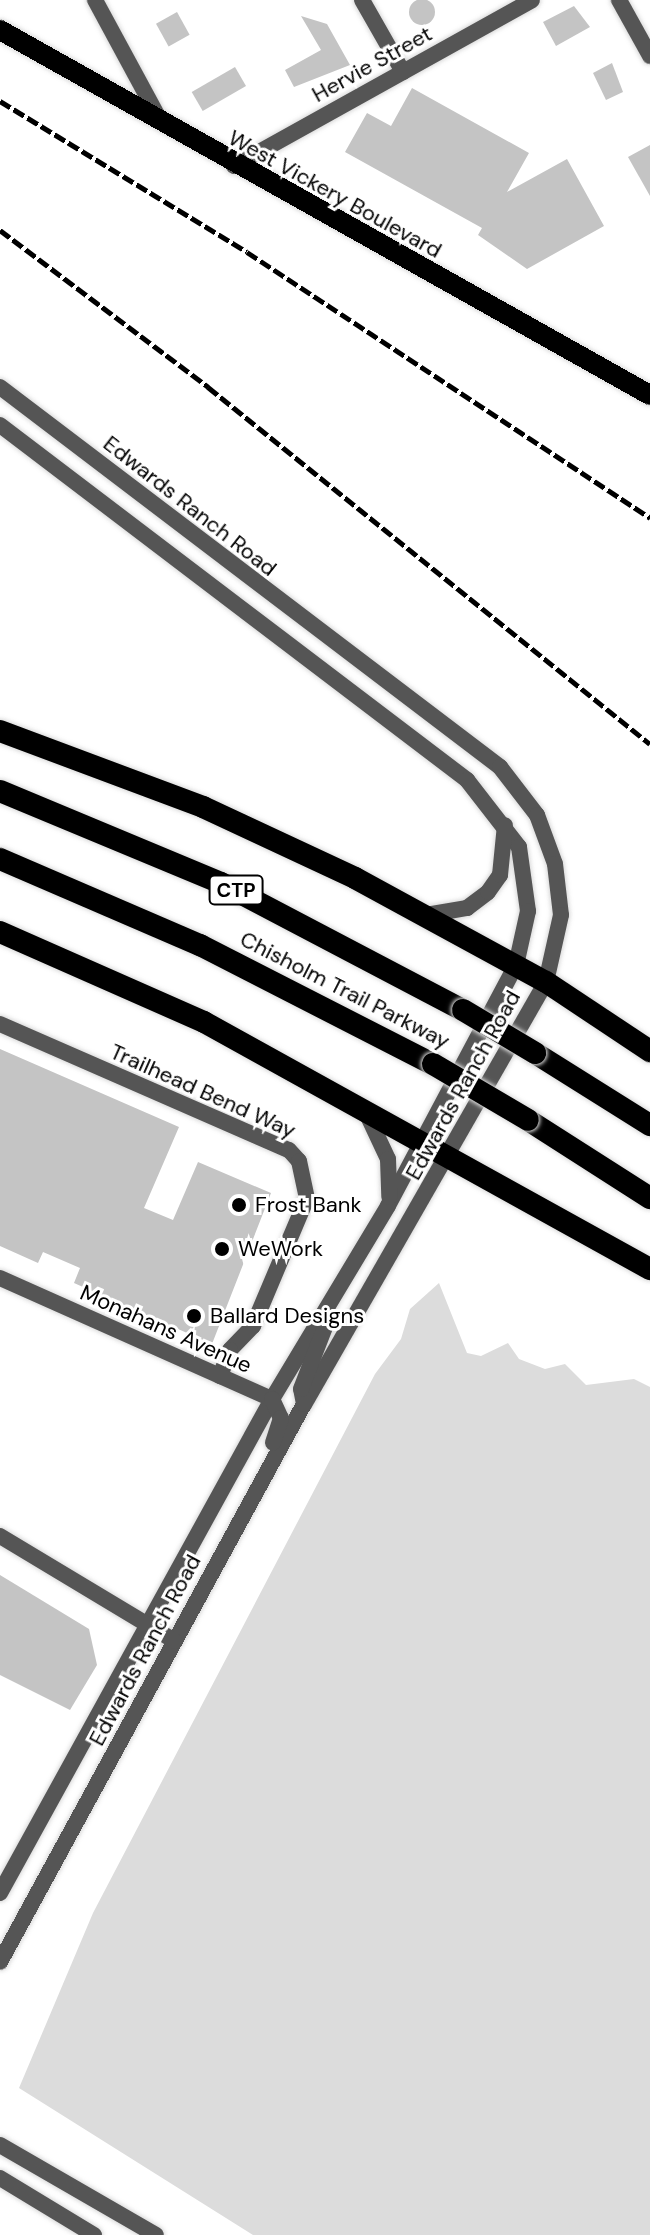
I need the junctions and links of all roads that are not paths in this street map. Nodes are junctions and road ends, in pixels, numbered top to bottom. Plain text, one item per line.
1 (95, 0) edge
2 (362, 0) edge
3 (532, 0) edge
4 (619, 0) edge
5 (0, 30) edge
6 (650, 56) edge
7 (403, 72) junction
8 (165, 129) junction
9 (234, 166) junction
10 (0, 387) edge
11 (650, 395) edge
12 (0, 425) edge
13 (0, 731) edge
14 (0, 791) edge
15 (505, 824) junction
16 (0, 859) edge
17 (426, 915) junction
18 (0, 932) edge
19 (516, 965) junction
20 (546, 982) junction
21 (0, 1024) edge
22 (650, 1051) edge
23 (362, 1105) junction
24 (650, 1125) edge
25 (423, 1141) junction
26 (450, 1157) junction
27 (650, 1198) edge
28 (388, 1206) junction
29 (650, 1269) edge
30 (0, 1278) edge
31 (330, 1309) junction
32 (220, 1376) junction
33 (272, 1399) junction
34 (304, 1404) junction
35 (258, 1486) junction
36 (0, 1536) edge
37 (150, 1626) junction
38 (175, 1641) junction
39 (0, 1893) edge
40 (0, 1962) edge
41 (0, 2145) edge
42 (0, 2178) edge
43 (94, 2235) edge
44 (156, 2235) edge

1 - 8 street
2 - 7 street
3 - 7 street, Hervie Street
4 - 6 street
5 - 8 main road, West Vickery Boulevard
7 - 9 street, Hervie Street
8 - 9 main road, West Vickery Boulevard
9 - 11 main road, West Vickery Boulevard
10 - 20 street, Edwards Ranch Road
12 - 15 street, Edwards Ranch Road
13 - 17 highway
14 - 24 highway, Chisholm Trail Parkway / CTP, bridge
15 - 17 street
15 - 19 street, Edwards Ranch Road
16 - 27 highway, Chisholm Trail Parkway, bridge
17 - 19 highway
18 - 23 highway
19 - 20 highway
19 - 25 street, Edwards Ranch Road
20 - 22 highway
20 - 26 street, Edwards Ranch Road
21 - 32 street, Trailhead Bend Way
23 - 25 highway
23 - 28 street
25 - 26 highway
25 - 28 street, Edwards Ranch Road
26 - 29 highway
26 - 34 street, Edwards Ranch Road
28 - 31 street, Edwards Ranch Road
30 - 32 street, Monahans Avenue
31 - 33 street, Edwards Ranch Road
31 - 34 street
32 - 33 street, Monahans Avenue
33 - 35 street
33 - 37 street, Edwards Ranch Road
34 - 35 street, Edwards Ranch Road
35 - 38 street, Edwards Ranch Road
36 - 37 street
37 - 38 street
37 - 39 street, Edwards Ranch Road
38 - 40 street, Edwards Ranch Road
41 - 44 street
42 - 43 street

